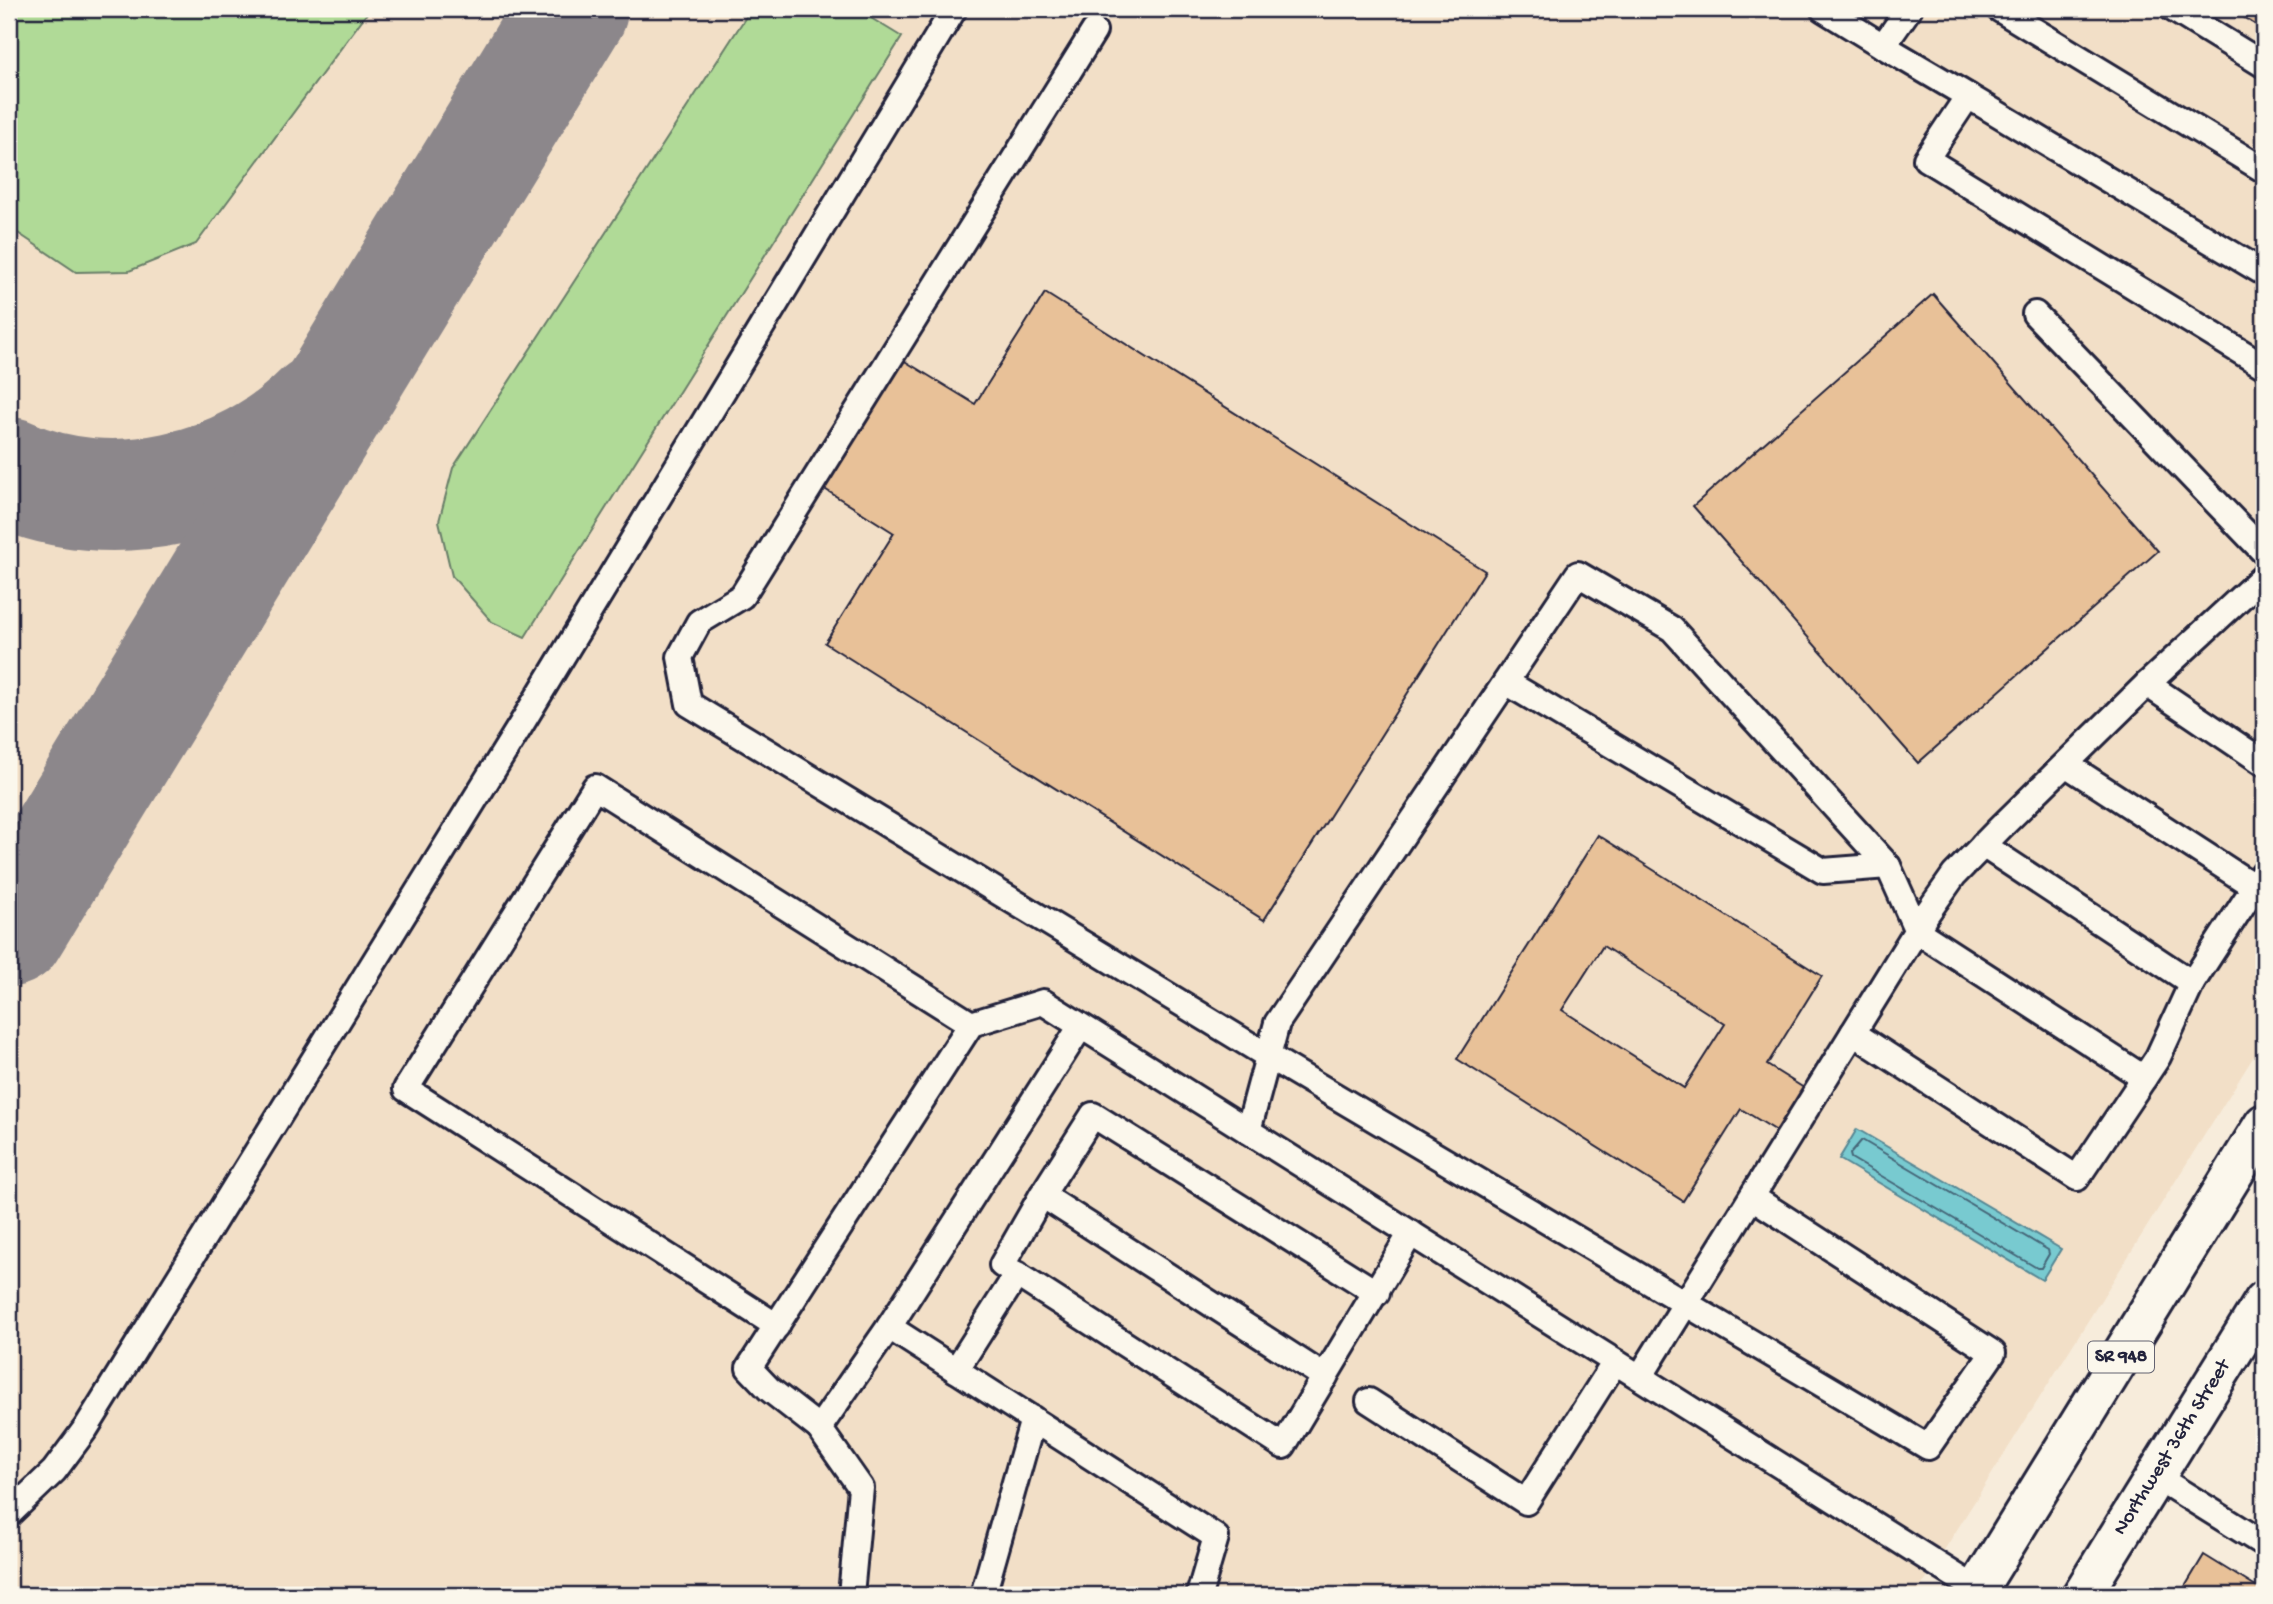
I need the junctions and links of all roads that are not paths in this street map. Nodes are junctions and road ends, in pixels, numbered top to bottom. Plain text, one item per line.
1 (954, 9) edge
2 (1823, 9) edge
3 (1909, 9) edge
4 (1999, 9) edge
5 (2173, 9) edge
6 (1094, 31) dead end
7 (1883, 46) junction
8 (2264, 65) edge
9 (1968, 96) junction
10 (2264, 170) edge
11 (2264, 273) edge
12 (2035, 314) dead end
13 (2264, 366) edge
14 (2264, 552) edge
15 (2264, 576) edge
16 (1506, 682) junction
17 (2147, 684) junction
18 (2264, 763) edge
19 (2067, 765) junction
20 (1983, 845) junction
21 (1888, 866) junction
22 (2260, 880) edge
23 (1917, 931) junction
24 (2192, 983) junction
25 (971, 1024) junction
26 (1081, 1026) junction
27 (1853, 1033) junction
28 (1268, 1056) junction
29 (2144, 1079) junction
30 (2264, 1124) edge
31 (1248, 1131) junction
32 (1042, 1195) junction
33 (1752, 1197) junction
34 (1411, 1233) junction
35 (1017, 1274) junction
36 (1377, 1293) junction
37 (2264, 1301) edge
38 (1686, 1303) junction
39 (777, 1326) junction
40 (889, 1327) junction
41 (1615, 1362) junction
42 (956, 1370) junction
43 (1325, 1377) junction
44 (1640, 1377) junction
45 (1369, 1401) dead end
46 (1033, 1419) junction
47 (819, 1428) junction
48 (2155, 1476) junction
49 (9, 1514) edge
50 (2264, 1544) edge
51 (1979, 1593) edge
52 (850, 1595) edge
53 (983, 1595) edge
54 (1199, 1595) edge
55 (2082, 1595) edge

1 - 49 lane
2 - 7 lane
3 - 7 lane
4 - 10 lane
5 - 8 lane
6 - 28 lane
7 - 9 lane
9 - 11 lane
9 - 13 lane
12 - 14 lane
15 - 17 lane
16 - 21 lane
16 - 21 lane
16 - 28 lane
17 - 18 lane
17 - 19 lane
19 - 20 lane
19 - 22 lane
20 - 23 lane
20 - 24 lane
21 - 23 lane
22 - 24 lane
23 - 27 lane
23 - 29 lane
24 - 29 lane
25 - 26 lane
25 - 39 lane
25 - 39 lane
26 - 31 lane
26 - 40 lane
27 - 29 lane
27 - 33 lane
28 - 31 lane
28 - 38 lane
30 - 51 main road, SR 948
31 - 34 lane
32 - 35 lane
32 - 36 lane
32 - 43 lane
33 - 38 lane
33 - 38 lane
34 - 36 lane
34 - 41 lane
35 - 42 lane
35 - 43 lane
36 - 43 lane
37 - 48 main road, Northwest 36th Street
38 - 44 lane
39 - 47 lane
40 - 42 lane
40 - 47 lane
41 - 44 lane
41 - 45 lane
42 - 46 lane
44 - 51 lane
46 - 53 lane
46 - 54 lane
47 - 52 lane
48 - 50 lane
48 - 55 main road, Northwest 36th Street

